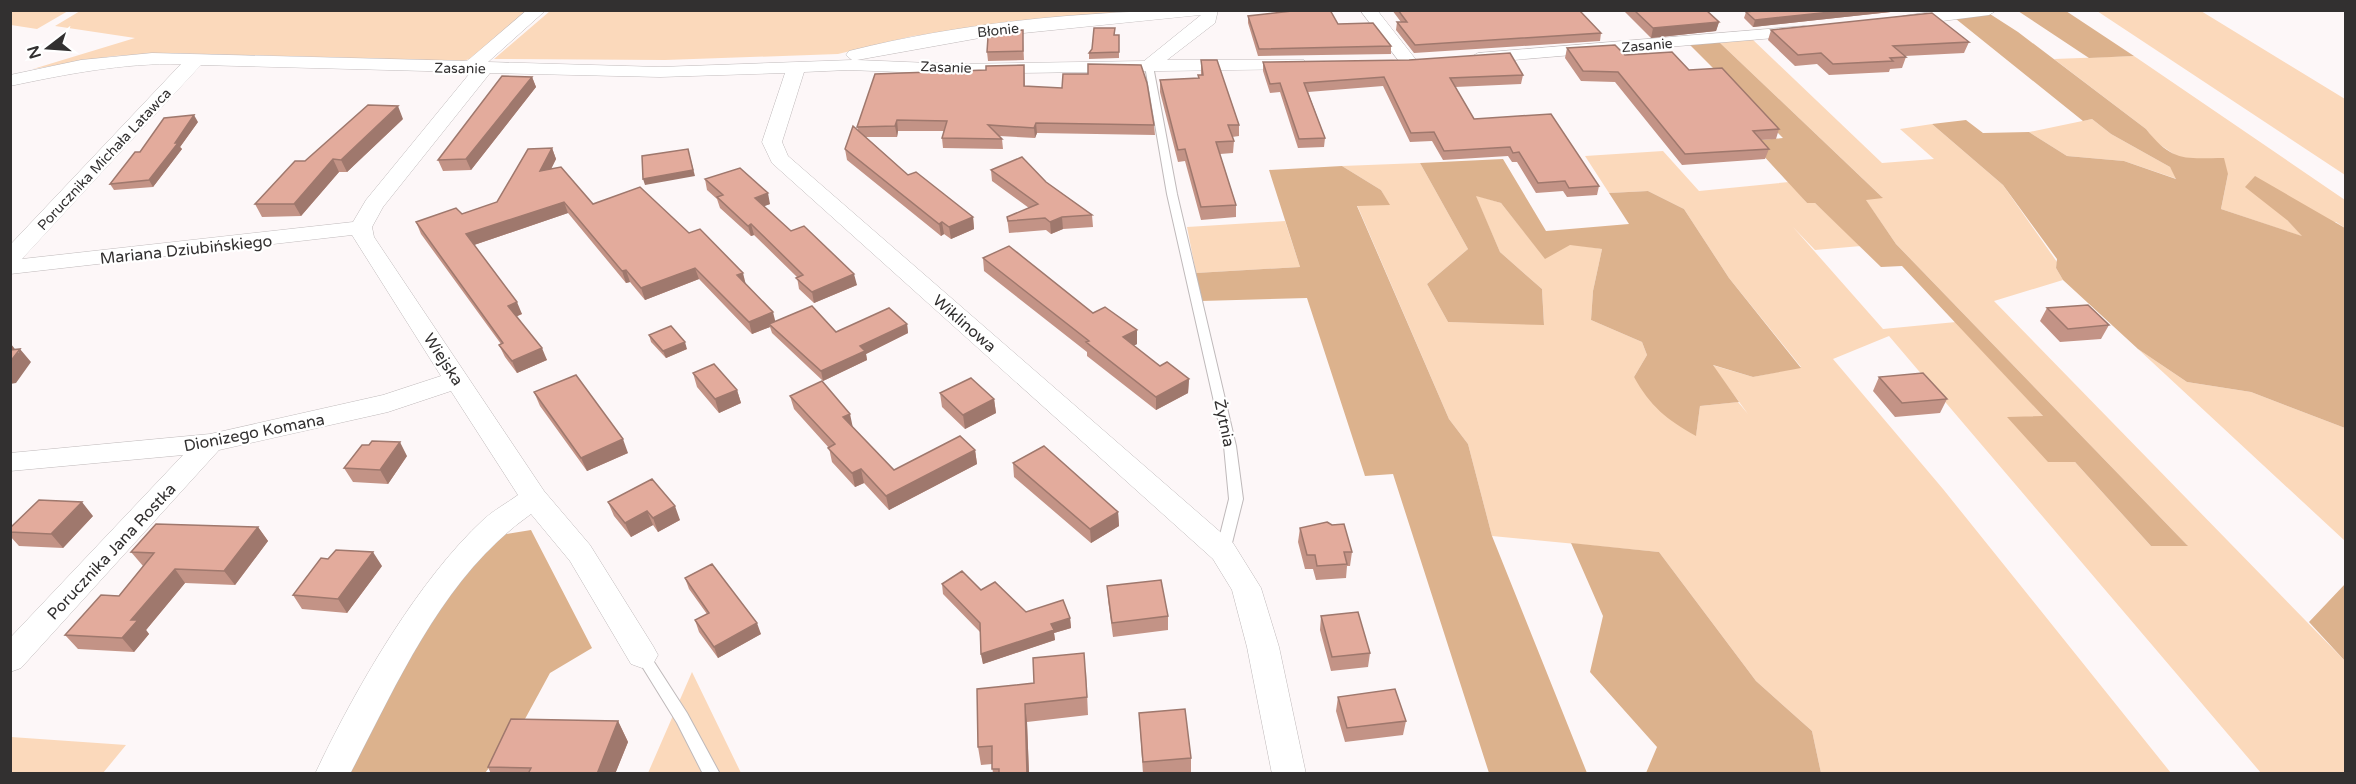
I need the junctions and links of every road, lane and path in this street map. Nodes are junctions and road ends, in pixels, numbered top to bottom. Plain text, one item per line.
1 (538, 10) edge
2 (1203, 10) edge
3 (1210, 10) edge
4 (1368, 10) edge
5 (1989, 10) edge
6 (1888, 22) edge
7 (1817, 29) edge
8 (196, 58) junction
9 (1465, 58) edge
10 (1431, 60) edge
11 (1408, 61) junction
12 (1385, 62) edge
13 (1316, 63) edge
14 (1149, 66) junction
15 (477, 68) junction
16 (796, 68) junction
17 (10, 81) edge
18 (361, 226) junction
19 (10, 259) edge
20 (10, 267) edge
21 (457, 380) junction
22 (210, 443) junction
23 (10, 462) edge
24 (534, 498) junction
25 (1223, 551) junction
26 (642, 655) joint
27 (10, 659) edge
28 (332, 774) edge
29 (712, 774) edge
30 (1289, 774) edge

1 - 15 street
2 - 16 street, Błonie
3 - 14 street
4 - 11 street
5 - 6 street
7 - 9 street, Zasanie
8 - 15 street, Zasanie
8 - 17 street, Zasanie
8 - 19 street, Porucznika Michała Latawca
10 - 11 street
11 - 12 street
13 - 14 street, Zasanie
14 - 16 street, Zasanie
14 - 25 lane, Żytnia
15 - 16 street, Zasanie
15 - 18 street
16 - 25 street, Wiklinowa
18 - 20 street, Mariana Dziubińskiego
18 - 21 street, Wiejska
21 - 22 street, Dionizego Komana
21 - 24 street, Wiejska
22 - 23 street, Dionizego Komana
22 - 27 street, Porucznika Jana Rostka
24 - 26 street, Wiejska
24 - 28 street
25 - 30 street
26 - 29 lane

